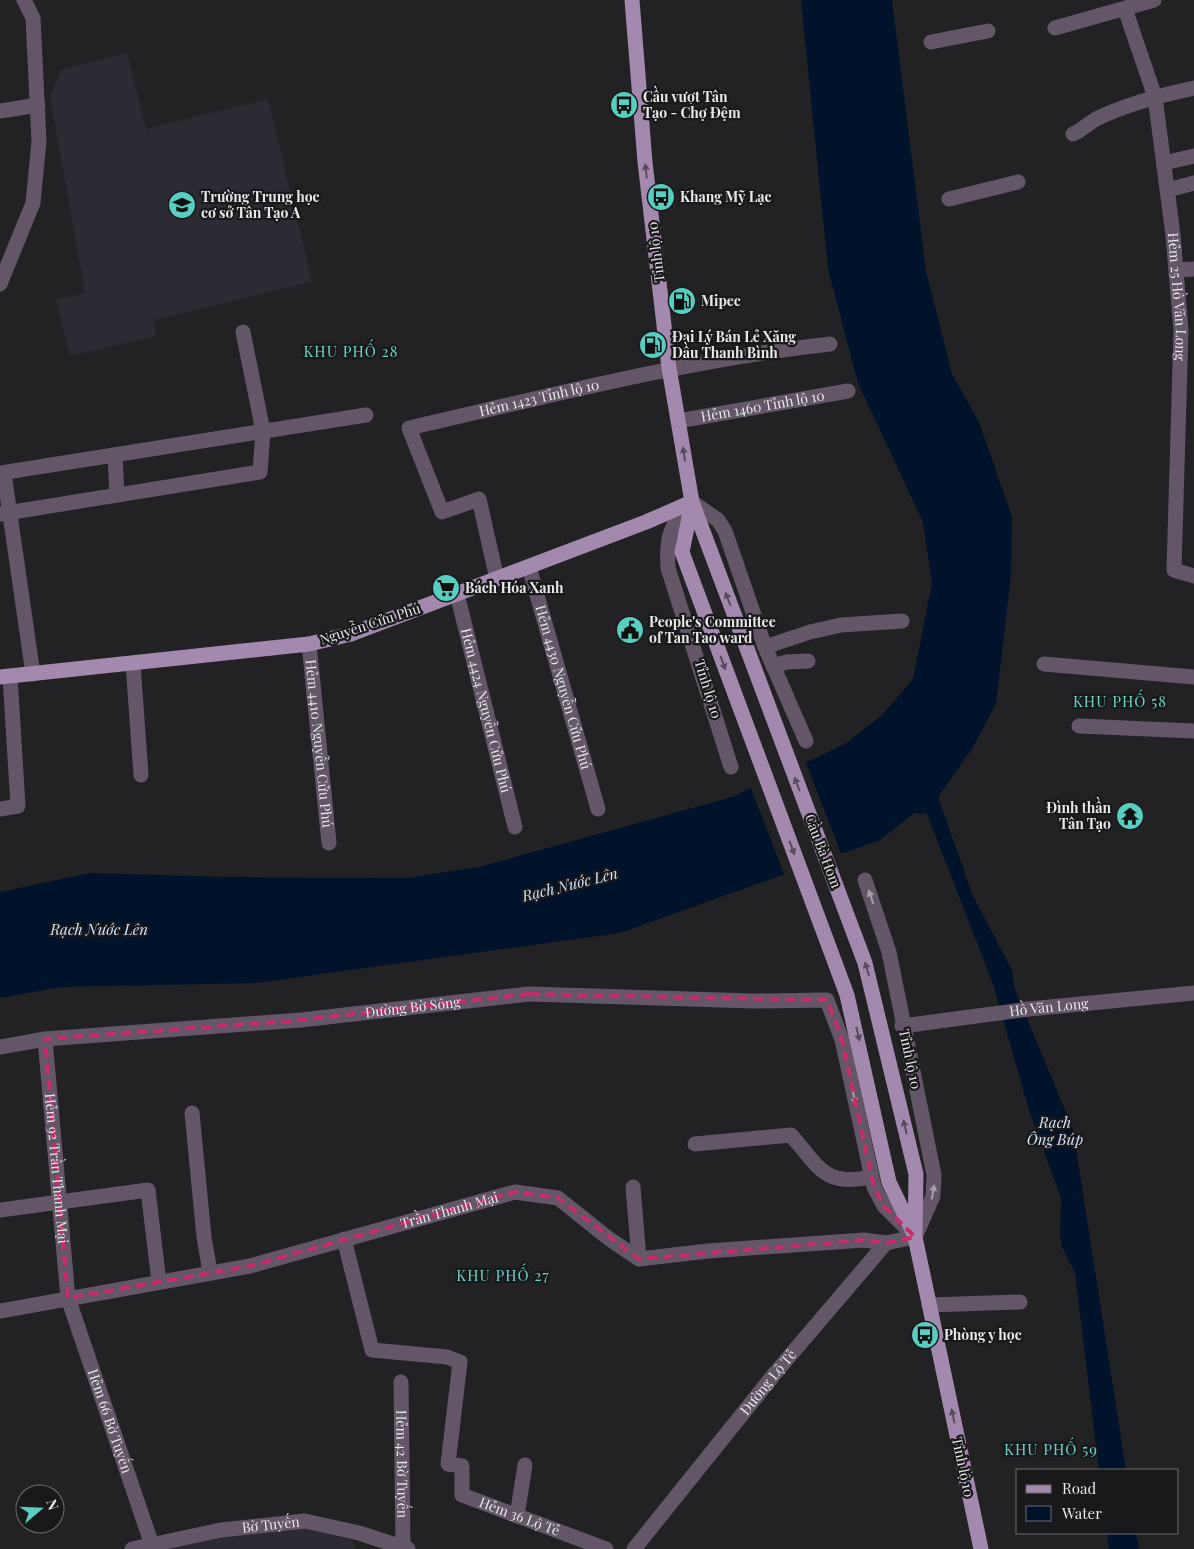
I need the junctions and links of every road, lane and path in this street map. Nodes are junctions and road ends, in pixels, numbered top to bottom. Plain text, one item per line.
1 (24, 0) edge
2 (632, 0) edge
3 (1154, 0) edge
4 (1125, 9) junction
5 (1055, 28) dead end
6 (988, 31) dead end
7 (931, 42) dead end
8 (1194, 88) edge
9 (1155, 97) junction
10 (38, 105) junction
11 (0, 111) edge
12 (1073, 134) dead end
13 (1194, 156) edge
14 (1164, 163) junction
15 (1018, 182) dead end
16 (1194, 183) edge
17 (1168, 190) junction
18 (950, 199) dead end
19 (1194, 269) edge
20 (1176, 270) junction
21 (0, 284) edge
22 (244, 332) dead end
23 (830, 344) dead end
24 (669, 368) junction
25 (848, 391) dead end
26 (366, 415) dead end
27 (678, 421) junction
28 (263, 431) junction
29 (115, 455) junction
30 (2, 473) edge
31 (117, 495) junction
32 (692, 502) junction
33 (5, 513) edge
34 (704, 536) joint
35 (682, 552) joint
36 (529, 567) junction
37 (1194, 576) edge
38 (497, 579) junction
39 (457, 594) junction
40 (902, 621) dead end
41 (309, 644) junction
42 (765, 647) junction
43 (808, 661) dead end
44 (133, 664) junction
45 (1044, 664) dead end
46 (773, 666) junction
47 (33, 674) junction
48 (5, 676) edge
49 (1194, 677) edge
50 (1079, 726) dead end
51 (1194, 731) edge
52 (806, 741) dead end
53 (731, 767) dead end
54 (141, 775) dead end
55 (0, 809) edge
56 (598, 809) dead end
57 (516, 827) dead end
58 (330, 843) dead end
59 (865, 880) dead end
60 (1194, 993) edge
61 (902, 1026) junction
62 (45, 1039) junction
63 (0, 1047) edge
64 (192, 1113) dead end
65 (695, 1144) dead end
66 (916, 1174) joint
67 (871, 1177) junction
68 (889, 1182) joint
69 (633, 1187) dead end
70 (59, 1201) junction
71 (0, 1210) edge
72 (915, 1237) junction
73 (344, 1239) junction
74 (886, 1243) junction
75 (639, 1259) junction
76 (210, 1272) junction
77 (159, 1282) junction
78 (68, 1298) junction
79 (1020, 1302) dead end
80 (930, 1305) junction
81 (0, 1311) edge
82 (401, 1382) dead end
83 (525, 1465) dead end
84 (517, 1516) junction
85 (359, 1534) junction
86 (152, 1545) junction
87 (406, 1548) edge
88 (132, 1549) edge
89 (362, 1549) edge
90 (606, 1549) edge
91 (634, 1549) edge
92 (981, 1549) edge

1 - 10 street
24 -> 2 main road, Tỉnh lộ 10
3 - 4 street
4 - 5 street
4 - 9 street, Hẻm 25 Hồ Văn Long
6 - 7 street
8 - 9 street
9 - 12 street
9 - 14 street, Hẻm 25 Hồ Văn Long
10 - 11 street
10 - 21 street
13 - 14 street
14 - 17 street, Hẻm 25 Hồ Văn Long
15 - 18 street
16 - 17 street
17 - 20 street, Hẻm 25 Hồ Văn Long
19 - 20 street
20 - 37 street, Hẻm 25 Hồ Văn Long
22 - 28 street
23 - 24 street, Hẻm 1423 Tỉnh lộ 10
24 - 27 main road, Tỉnh lộ 10
24 - 38 street, Hẻm 1423 Tỉnh lộ 10
25 - 27 street, Hẻm 1460 Tỉnh lộ 10
26 - 28 street
32 -> 27 main road, Tỉnh lộ 10
28 - 29 street
28 - 31 street
29 - 30 street
29 - 31 street
30 - 33 street
31 - 33 street
32 - 34 main road, Tỉnh lộ 10
32 - 35 main road, Tỉnh lộ 10
32 - 36 main road, Nguyễn Cửu Phú
32 - 42 street
32 - 53 street, Tỉnh lộ 10
33 - 47 street
66 -> 34 main road, Cầu Bà Hom
35 -> 68 main road, Cầu Bà Hom
36 - 38 main road, Nguyễn Cửu Phú
36 - 56 street, Hẻm 4430 Nguyễn Cửu Phú
38 - 39 main road, Nguyễn Cửu Phú
39 - 41 main road, Nguyễn Cửu Phú
39 - 57 street, Hẻm 4424 Nguyễn Cửu Phú
40 - 42 street
41 - 44 main road, Nguyễn Cửu Phú
41 - 58 street, Hẻm 4410 Nguyễn Cửu Phú
42 - 46 street
43 - 46 street
44 - 47 main road, Nguyễn Cửu Phú
44 - 54 street
45 - 49 street
46 - 52 street
47 - 48 main road, Nguyễn Cửu Phú
48 - 55 street
50 - 51 street
61 -> 59 street, Tỉnh lộ 10
60 - 61 street, Hồ Văn Long
72 -> 61 street, Tỉnh lộ 10
62 - 63 street, Đường Bờ Sông
62 -> 67 street, Đường Bờ Sông
62 - 70 street, Hẻm 92 Trần Thanh Mại
64 - 76 street
65 - 67 street
66 - 72 main road, Tỉnh lộ 10
67 - 72 street
68 - 72 main road, Tỉnh lộ 10
69 - 75 street
70 - 71 street
70 - 77 street
70 - 78 street, Hẻm 92 Trần Thanh Mại
72 - 74 street
72 - 80 main road, Tỉnh lộ 10
73 - 75 street, Trần Thanh Mại
73 - 76 street, Trần Thanh Mại
73 - 84 street, Hẻm 36 Lộ Tẻ
74 - 75 street
74 - 91 street, Đường Lộ Tẻ
76 - 77 street, Trần Thanh Mại
77 - 78 street, Trần Thanh Mại
78 - 81 street, Trần Thanh Mại
78 - 86 street, Hẻm 66 Bờ Tuyến
79 - 80 street
92 -> 80 main road, Tỉnh lộ 10
82 - 87 street, Hẻm 42 Bờ Tuyến
83 - 84 street
84 - 90 street, Hẻm 36 Lộ Tẻ
85 - 86 street, Bờ Tuyến
85 - 87 street, Bờ Tuyến
85 - 89 street
86 - 88 street, Bờ Tuyến

